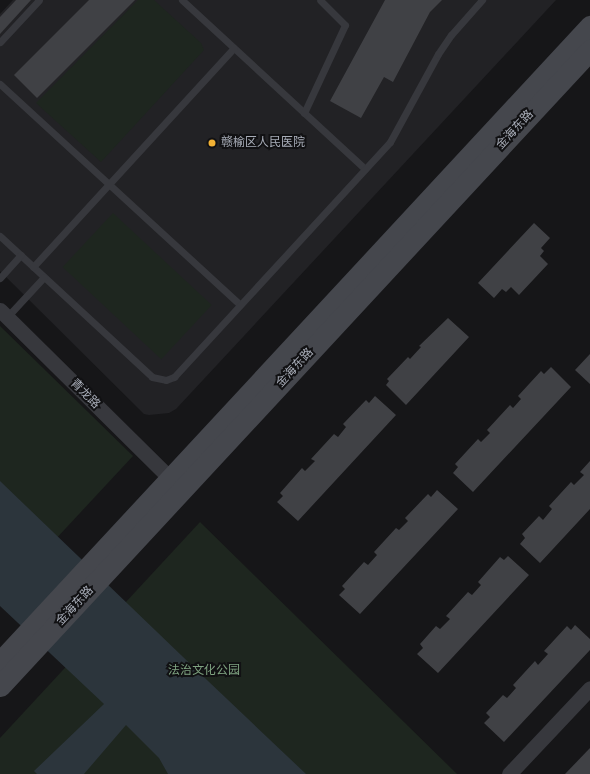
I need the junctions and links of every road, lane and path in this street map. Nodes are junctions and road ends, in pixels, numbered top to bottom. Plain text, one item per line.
1 (39, 0) edge
2 (182, 0) edge
3 (320, 0) edge
4 (482, 0) edge
5 (590, 26) edge
6 (0, 42) edge
7 (234, 48) junction
8 (590, 50) edge
9 (0, 84) edge
10 (304, 113) junction
11 (365, 169) junction
12 (109, 184) junction
13 (0, 236) edge
14 (21, 255) junction
15 (33, 267) junction
16 (44, 277) junction
17 (0, 278) edge
18 (240, 305) junction
19 (4, 313) edge
20 (170, 478) junction
21 (113, 553) junction
22 (9, 660) edge
23 (0, 686) edge
24 (590, 688) edge
25 (509, 774) edge

1 - 6 lane
2 - 7 lane
3 - 10 lane
4 - 11 lane
5 - 20 main road, 金海东路
7 - 10 lane
7 - 12 lane
8 - 21 main road, 金海东路
9 - 12 lane
10 - 11 lane
11 - 18 lane
12 - 15 lane
12 - 18 lane
13 - 14 lane
14 - 15 lane
14 - 17 lane
15 - 16 lane
16 - 18 lane
16 - 19 lane
19 - 20 street, 青龙路
20 - 21 main road, 金海东路
21 - 22 main road, 金海东路
22 - 23 main road, 金海东路
24 - 25 street

